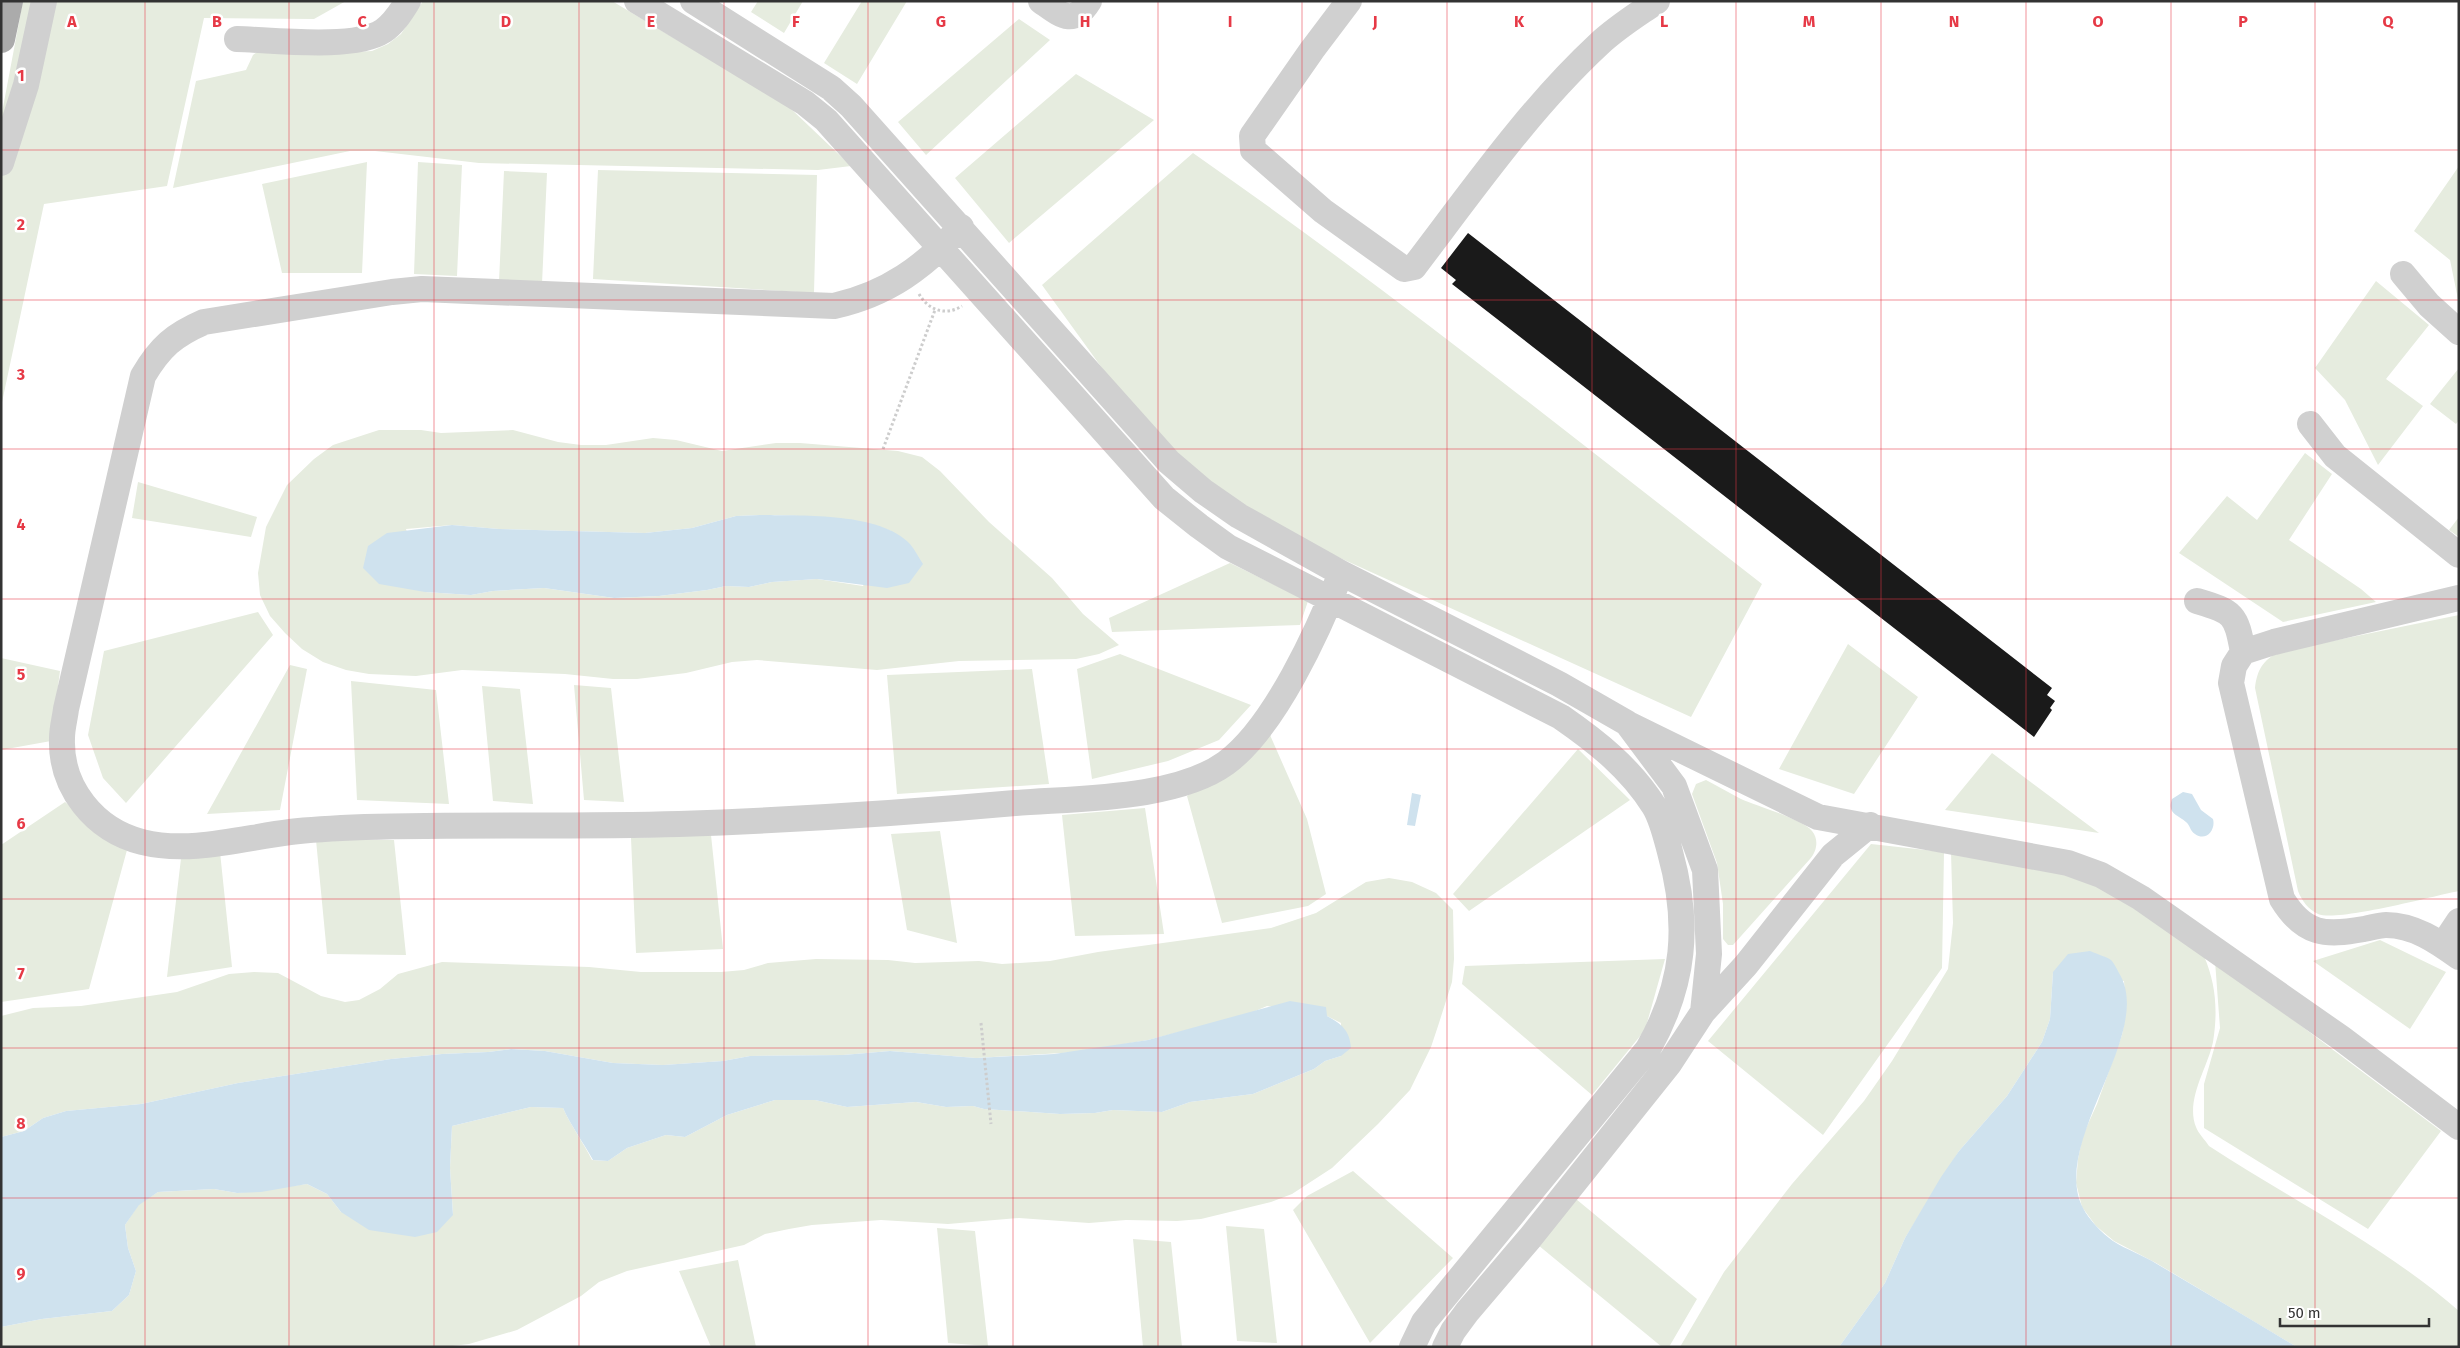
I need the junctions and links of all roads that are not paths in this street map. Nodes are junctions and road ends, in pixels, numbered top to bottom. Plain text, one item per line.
1 (9, 1) edge
2 (44, 1) edge
3 (408, 1) edge
4 (637, 1) edge
5 (693, 1) edge
6 (1042, 1) edge
7 (1090, 1) edge
8 (1349, 1) edge
9 (1658, 1) edge
10 (237, 39) dead end
11 (1, 40) edge
12 (1, 163) edge
13 (961, 227) junction
14 (942, 249) junction
15 (2403, 274) dead end
16 (2459, 332) edge
17 (2310, 424) dead end
18 (2459, 555) edge
19 (1341, 573) junction
20 (2459, 598) edge
21 (1331, 600) junction
22 (2197, 601) dead end
23 (2244, 652) junction
24 (1627, 723) junction
25 (1704, 761) junction
26 (1674, 786) junction
27 (1655, 807) junction
28 (1818, 817) junction
29 (1870, 825) junction
30 (1833, 855) junction
31 (2459, 921) edge
32 (1683, 946) junction
33 (2451, 951) edge
34 (1708, 954) junction
35 (1746, 966) junction
36 (1702, 1012) junction
37 (2459, 1127) edge
38 (1424, 1322) junction
39 (1391, 1347) edge
40 (1412, 1347) edge
41 (1445, 1347) edge

1 - 11 main road
2 - 12 street
3 - 10 street
4 - 14 street
5 - 13 street
6 - 7 street
8 - 9 street
13 - 14 street
13 - 19 street
14 - 21 street
14 - 21 street
15 - 16 street
17 - 18 street
19 - 21 street
19 - 24 street
20 - 23 street
21 - 27 street
22 - 23 street
23 - 33 street
24 - 25 street
24 - 26 street
25 - 26 street
25 - 28 street
26 - 27 street
26 - 34 street
27 - 32 street
28 - 29 street
28 - 30 street
29 - 30 street
29 - 37 street
30 - 35 street
31 - 33 street
32 - 34 street
32 - 38 street
34 - 35 street
34 - 36 street
35 - 36 street
36 - 41 street
38 - 39 street
38 - 40 street

